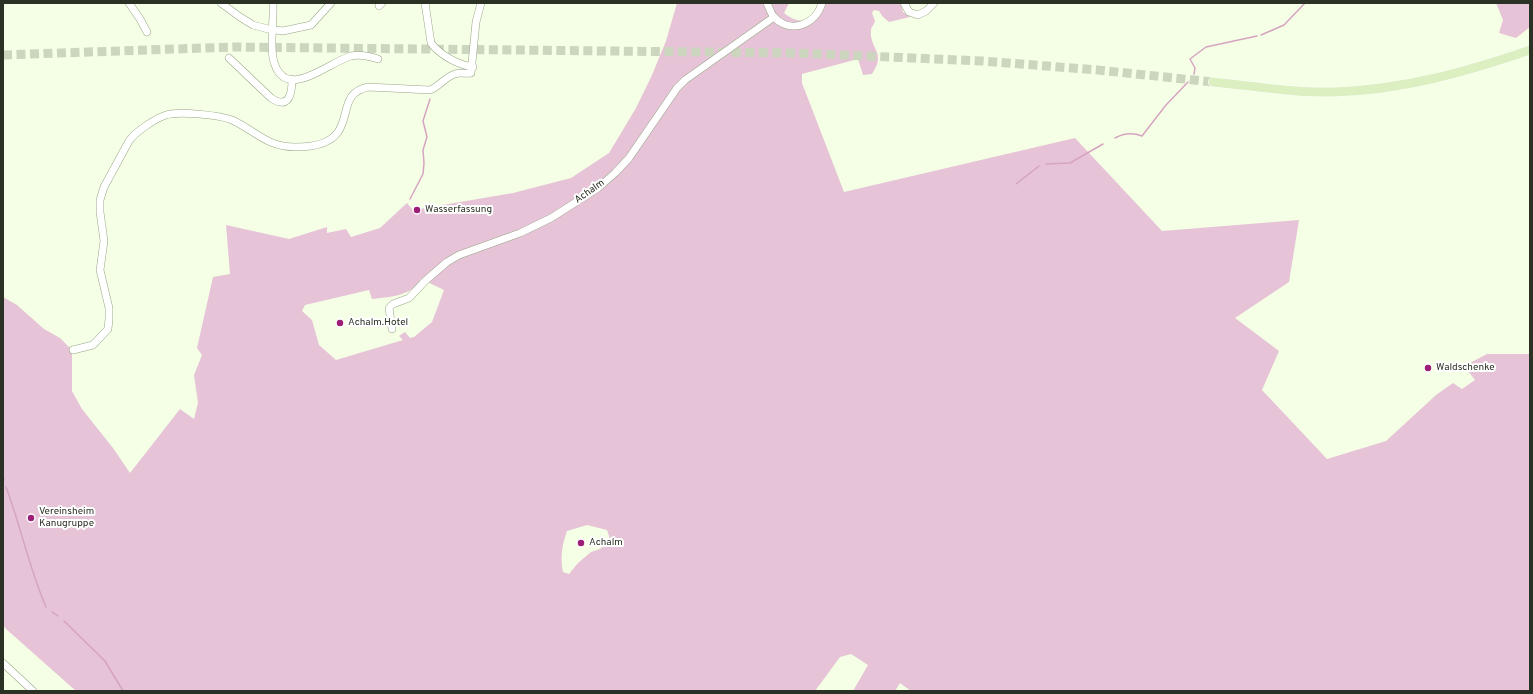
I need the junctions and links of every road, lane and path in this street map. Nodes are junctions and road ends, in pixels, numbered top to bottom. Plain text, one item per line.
1 (129, 3) edge
2 (221, 3) edge
3 (273, 3) edge
4 (331, 3) edge
5 (425, 3) edge
6 (481, 3) edge
7 (767, 3) edge
8 (822, 3) edge
9 (904, 3) edge
10 (934, 3) edge
11 (137, 14) junction
12 (774, 17) junction
13 (130, 19) dead end
14 (273, 30) junction
15 (147, 32) dead end
16 (1530, 50) edge
17 (229, 58) dead end
18 (378, 59) dead end
19 (473, 67) junction
20 (292, 79) junction
21 (1213, 82) tunnel mouth
22 (392, 330) dead end
23 (73, 350) dead end
24 (3, 663) edge
25 (33, 691) edge

1 - 11 street
2 - 14 street
3 - 14 street
4 - 14 street
5 - 19 street
6 - 19 street
7 - 12 street
8 - 12 street
9 - 10 street
11 - 13 street
11 - 15 street
12 - 22 street, Achalm
14 - 20 street
16 - 21 main road
17 - 20 street
18 - 20 street
19 - 23 street
24 - 25 street

